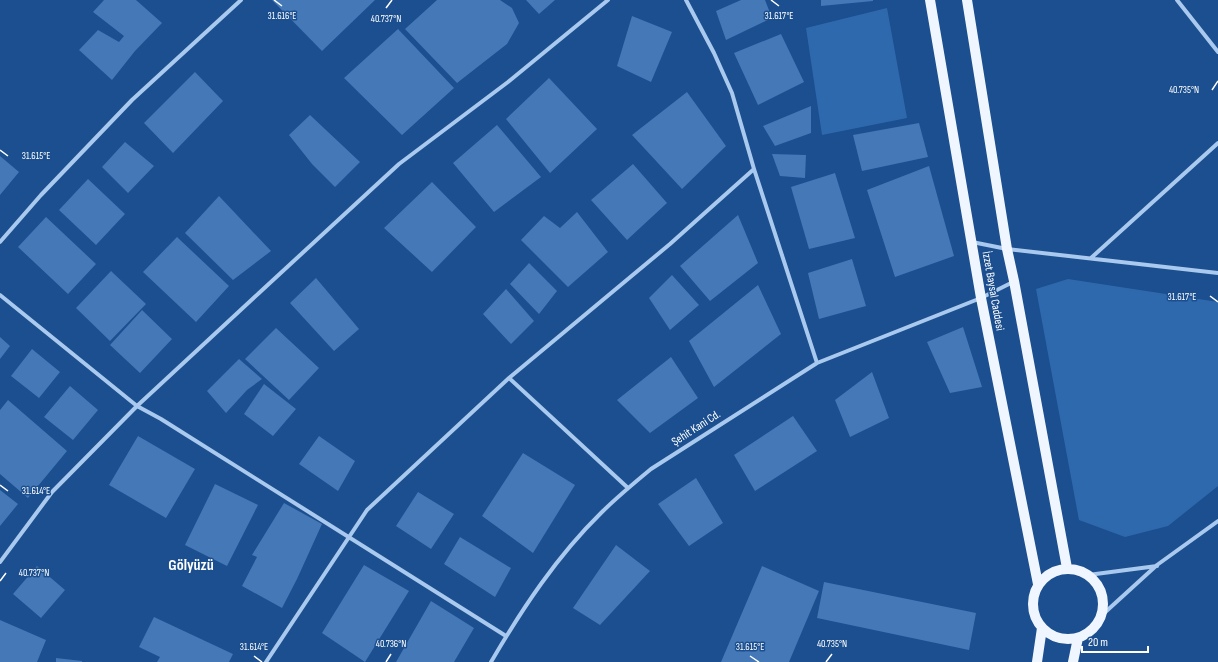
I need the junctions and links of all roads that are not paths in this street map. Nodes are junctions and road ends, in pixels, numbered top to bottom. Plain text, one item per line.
1 (241, 0) edge
2 (608, 0) edge
3 (686, 0) edge
4 (930, 0) edge
5 (967, 0) edge
6 (1177, 0) edge
7 (1218, 52) edge
8 (1218, 143) edge
9 (754, 169) junction
10 (0, 242) edge
11 (971, 242) junction
12 (1007, 249) junction
13 (1091, 258) junction
14 (1218, 273) edge
15 (1014, 281) junction
16 (0, 295) edge
17 (981, 298) junction
18 (817, 362) junction
19 (509, 378) junction
20 (137, 406) junction
21 (628, 488) junction
22 (1218, 521) edge
23 (349, 536) junction
24 (0, 562) edge
25 (1158, 566) junction
26 (1067, 568) junction
27 (1088, 575) junction
28 (1038, 584) junction
29 (1101, 616) junction
30 (1042, 628) junction
31 (506, 636) junction
32 (1078, 638) junction
33 (266, 662) edge
34 (491, 662) edge
35 (1037, 662) edge
36 (1073, 662) edge

1 - 10 street
2 - 20 street
3 - 9 street
4 - 11 main road, İzzet Baysal Caddesi
5 - 12 main road, İzzet Baysal Caddesi
6 - 7 street
8 - 13 street
9 - 18 street
9 - 19 street
11 - 12 street
11 - 17 main road, İzzet Baysal Caddesi
12 - 13 street
12 - 15 main road, İzzet Baysal Caddesi
13 - 14 street
15 - 17 street, Şehit Kani Cd.
15 - 26 main road, İzzet Baysal Caddesi
16 - 20 street
17 - 18 street, Şehit Kani Cd.
17 - 28 main road, İzzet Baysal Caddesi
18 - 21 street, Şehit Kani Cd.
19 - 21 street
19 - 23 street
20 - 23 street
20 - 24 street
21 - 31 street, Şehit Kani Cd.
22 - 25 street
23 - 31 street
23 - 33 street
25 - 27 street
25 - 29 street
26 - 27 main road
26 - 28 main road
27 - 29 main road
28 - 30 main road
29 - 32 main road
30 - 32 main road
30 - 35 main road
31 - 34 street, Şehit Kani Cd.
32 - 36 main road

